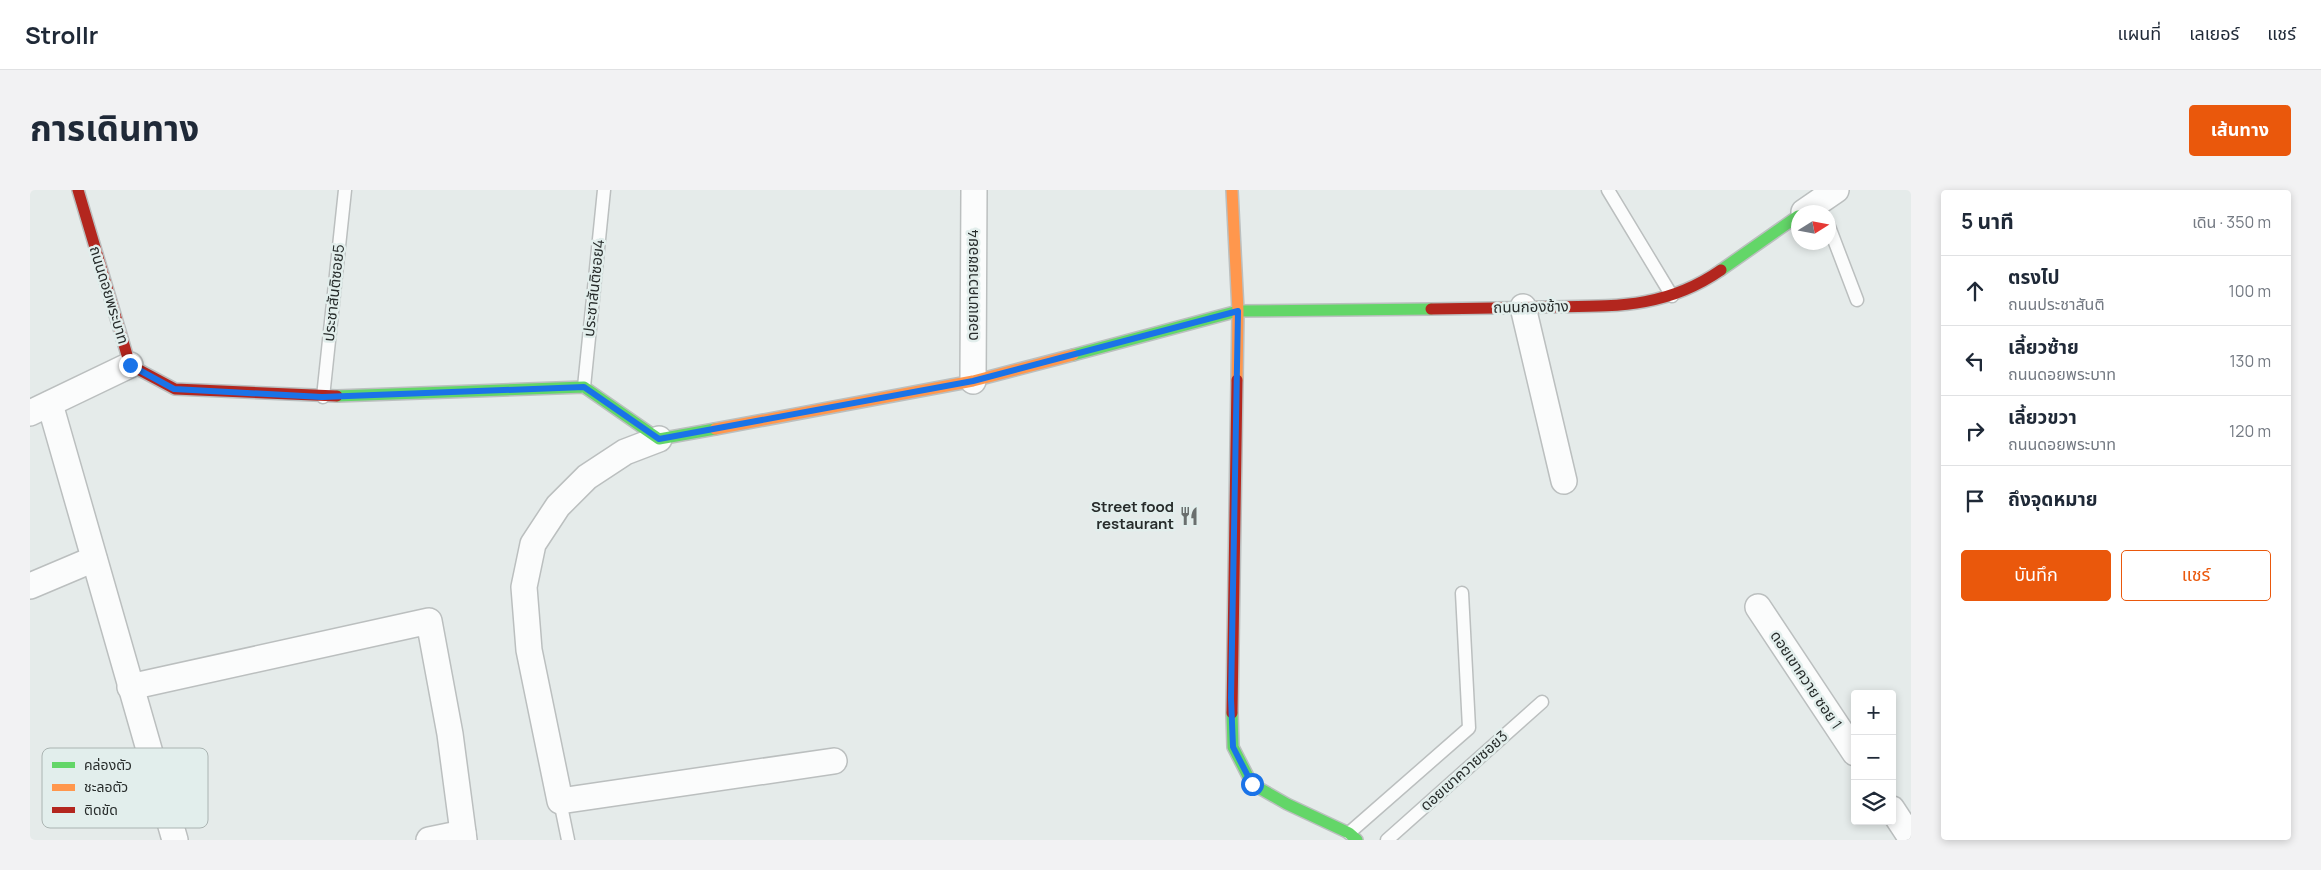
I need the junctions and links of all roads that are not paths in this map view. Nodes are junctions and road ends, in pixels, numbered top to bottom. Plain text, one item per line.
1 (78, 190) edge
2 (345, 190) edge
3 (604, 190) edge
4 (974, 190) edge
5 (1232, 190) edge
6 (1608, 190) edge
7 (1791, 221) edge
8 (1836, 245) edge
9 (1672, 296) junction
10 (1857, 300) dead end
11 (1523, 307) junction
12 (1238, 311) junction
13 (130, 365) junction
14 (973, 381) junction
15 (584, 387) junction
16 (322, 397) junction
17 (40, 409) edge
18 (659, 439) junction
19 (1564, 481) dead end
20 (94, 558) junction
21 (30, 586) edge
22 (1462, 593) dead end
23 (1758, 607) dead end
24 (130, 687) junction
25 (1542, 702) dead end
26 (1851, 747) edge
27 (148, 748) edge
28 (834, 761) dead end
29 (560, 801) junction
30 (1896, 815) edge
31 (171, 828) edge
32 (1353, 836) edge
33 (464, 837) edge
34 (1911, 838) edge
35 (175, 840) edge
36 (429, 840) edge
37 (568, 840) edge
38 (1387, 840) edge

1 - 13 street, ถนนดอยพระบาท
2 - 16 lane, ประชาสันติซอย5
3 - 15 lane, ประชาสันติซอย4
4 - 14 street, ดอยเขาควายซอย4
5 - 12 street
6 - 9 lane
7 - 9 street, ถนนกองช้าง
8 - 10 lane
9 - 11 street, ถนนกองช้าง
11 - 12 street, ถนนกองช้าง
11 - 19 street
12 - 14 street
12 - 32 street
13 - 16 street
13 - 17 street
14 - 18 street
15 - 16 street
15 - 18 street
17 - 20 street
18 - 29 street
20 - 21 street
20 - 24 street
22 - 32 lane
23 - 26 street, ดอยเขาควาย ซอย 1
24 - 27 street
24 - 33 street
25 - 38 lane, ดอยเขาควายซอย3
28 - 29 street
29 - 37 lane
30 - 34 street
31 - 35 street
33 - 36 street

